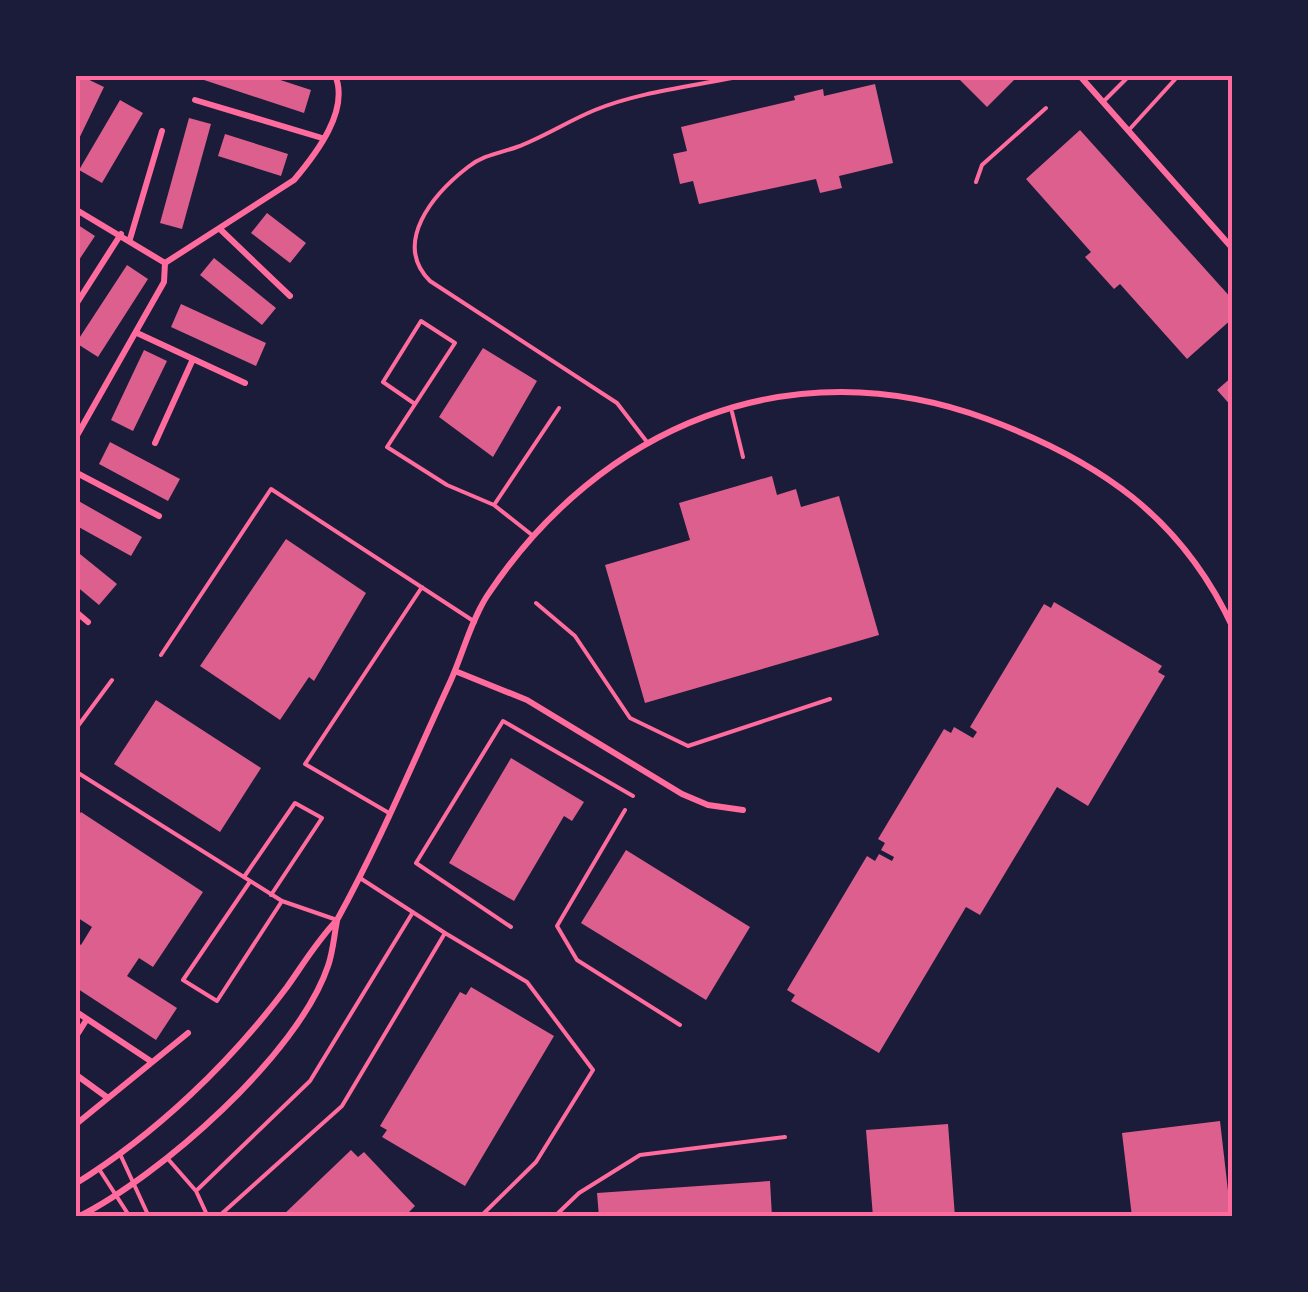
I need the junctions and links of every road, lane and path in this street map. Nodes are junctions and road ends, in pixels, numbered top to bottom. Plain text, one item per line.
1 (335, 75) edge
2 (746, 75) edge
3 (1078, 75) edge
4 (1130, 75) edge
5 (1179, 75) edge
6 (195, 100) dead end
7 (1103, 102) junction
8 (1046, 108) dead end
9 (162, 130) dead end
10 (1128, 131) junction
11 (322, 138) junction
12 (976, 182) dead end
13 (75, 209) edge
14 (222, 230) junction
15 (121, 234) junction
16 (130, 239) junction
17 (1233, 249) edge
18 (165, 263) junction
19 (290, 296) dead end
20 (75, 306) edge
21 (137, 333) junction
22 (194, 359) junction
23 (245, 382) dead end
24 (415, 404) junction
25 (731, 407) junction
26 (559, 408) dead end
27 (79, 426) edge
28 (75, 439) edge
29 (647, 442) junction
30 (155, 443) dead end
31 (743, 457) dead end
32 (75, 472) edge
33 (494, 505) junction
34 (159, 516) dead end
35 (532, 535) junction
36 (422, 587) junction
37 (536, 602) dead end
38 (75, 612) edge
39 (88, 622) dead end
40 (475, 622) junction
41 (1233, 628) edge
42 (161, 655) dead end
43 (455, 672) junction
44 (112, 680) dead end
45 (830, 699) dead end
46 (75, 730) edge
47 (75, 771) edge
48 (633, 796) dead end
49 (624, 810) dead end
50 (743, 810) dead end
51 (390, 814) junction
52 (244, 877) junction
53 (360, 878) junction
54 (250, 882) junction
55 (271, 894) junction
56 (282, 902) junction
57 (414, 912) junction
58 (337, 920) junction
59 (511, 927) dead end
60 (446, 932) junction
61 (75, 1011) edge
62 (87, 1019) junction
63 (680, 1025) dead end
64 (188, 1033) dead end
65 (75, 1038) edge
66 (152, 1062) junction
67 (75, 1074) edge
68 (108, 1098) junction
69 (75, 1125) edge
70 (786, 1137) dead end
71 (120, 1154) junction
72 (168, 1159) junction
73 (99, 1169) junction
74 (75, 1184) edge
75 (134, 1186) junction
76 (196, 1191) junction
77 (117, 1197) junction
78 (78, 1217) edge
79 (130, 1217) edge
80 (149, 1217) edge
81 (208, 1217) edge
82 (218, 1217) edge
83 (480, 1217) edge
84 (554, 1217) edge

1 - 11 street
2 - 29 lane
3 - 7 street
4 - 7 lane
5 - 10 lane
6 - 11 street
7 - 10 street
8 - 12 lane
9 - 16 street
10 - 17 street
11 - 14 street
13 - 15 street
14 - 18 street
14 - 19 street
15 - 16 street
15 - 20 street
16 - 18 street
18 - 21 street
21 - 22 street
21 - 27 street
22 - 23 street
22 - 30 street
24 - 24 lane
24 - 33 lane
25 - 29 street
25 - 31 lane
25 - 41 street
26 - 33 lane
27 - 28 street
29 - 35 street
32 - 34 street
33 - 35 lane
35 - 40 street
36 - 40 lane
36 - 42 lane
36 - 51 lane
37 - 45 lane
38 - 39 street
40 - 43 street
43 - 50 street
43 - 51 street
44 - 46 lane
47 - 52 lane
48 - 59 lane
49 - 63 lane
51 - 53 street
52 - 54 lane
52 - 55 lane
53 - 57 lane
53 - 58 street
54 - 55 lane
54 - 56 lane
55 - 56 lane
56 - 58 lane
57 - 60 lane
57 - 76 lane
58 - 71 street
58 - 72 street
60 - 82 lane
60 - 83 lane
61 - 62 street
62 - 65 street
62 - 66 street
64 - 66 street
66 - 68 street
67 - 68 street
68 - 69 street
70 - 84 lane
71 - 73 street
71 - 75 lane
72 - 75 street
72 - 76 lane
73 - 74 street
73 - 77 lane
75 - 77 street
75 - 80 lane
76 - 81 lane
77 - 78 street
77 - 79 lane

